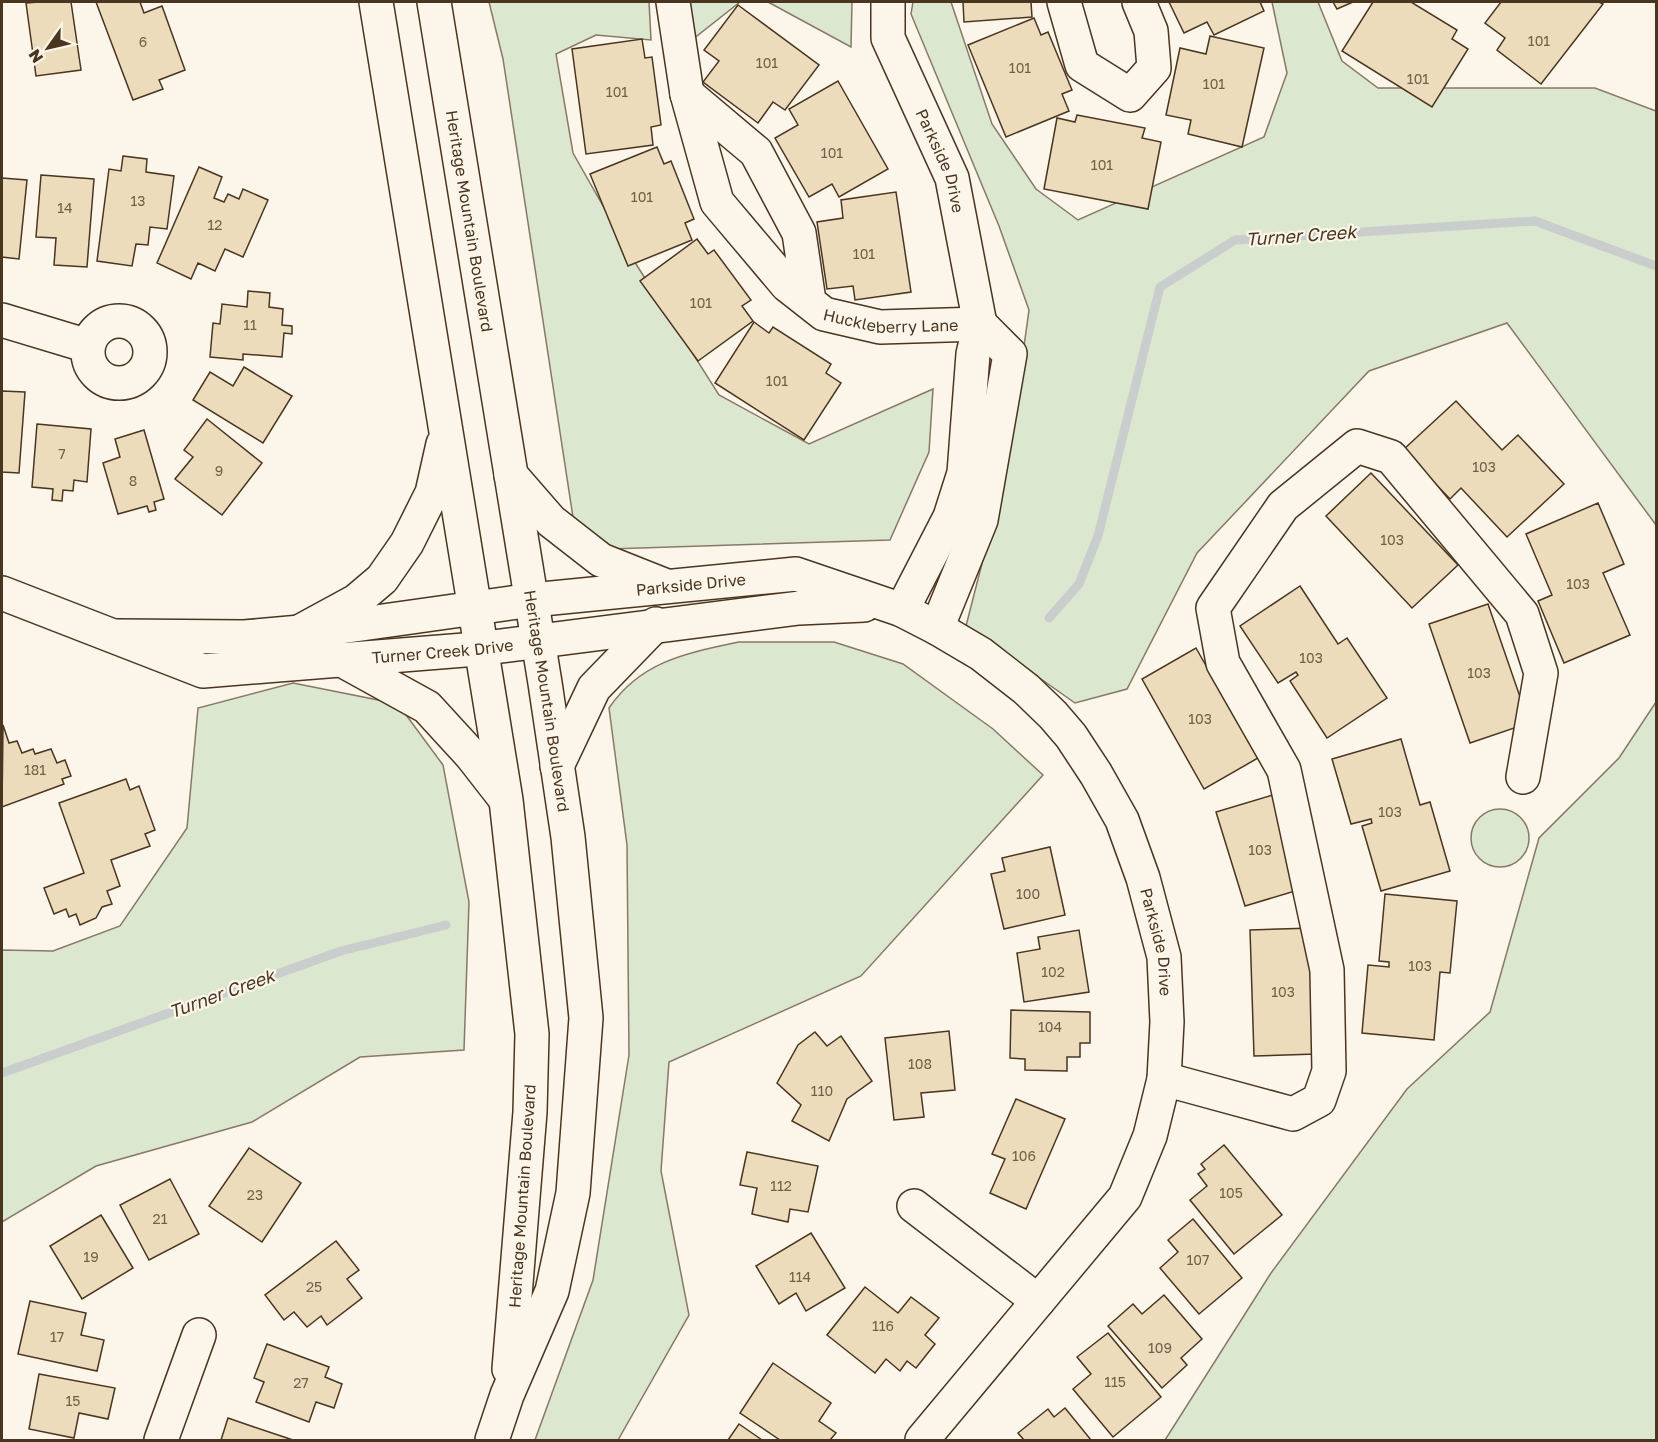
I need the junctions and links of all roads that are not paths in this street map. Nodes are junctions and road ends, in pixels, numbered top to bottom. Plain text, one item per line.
1 (376, 2) edge
2 (434, 2) edge
3 (673, 2) edge
4 (888, 2) edge
5 (1064, 2) edge
6 (1139, 2) edge
7 (687, 94) junction
8 (809, 301) junction
9 (2, 320) edge
10 (980, 324) junction
11 (88, 346) dead end
12 (447, 428) junction
13 (511, 475) junction
14 (664, 585) junction
15 (2, 593) edge
16 (532, 600) junction
17 (891, 607) junction
18 (475, 609) junction
19 (656, 624) junction
20 (937, 628) junction
21 (299, 632) junction
22 (118, 636) junction
23 (539, 642) junction
24 (481, 649) junction
25 (340, 659) junction
26 (557, 766) junction
27 (1523, 777) dead end
28 (506, 800) junction
29 (1164, 1079) junction
30 (914, 1206) dead end
31 (1038, 1301) junction
32 (199, 1335) dead end
33 (507, 1395) junction
34 (161, 1440) edge
35 (492, 1440) edge
36 (922, 1440) edge

1 - 12 street, Heritage Mountain Boulevard
2 - 13 street, Heritage Mountain Boulevard
3 - 7 street, Huckleberry Lane
4 - 10 street, Parkside Drive
5 - 6 street
7 - 8 street, Huckleberry Lane
7 - 8 street, Huckleberry Lane
8 - 10 street, Huckleberry Lane
9 - 11 street
10 - 17 street, Parkside Drive
10 - 20 street
12 - 18 street, Heritage Mountain Boulevard
12 - 21 street
13 - 14 street
13 - 16 street, Heritage Mountain Boulevard
14 - 16 street, Parkside Drive
14 - 17 street, Parkside Drive
15 - 22 street, Turner Creek Drive
16 - 18 street, Parkside Drive
16 - 23 street, Heritage Mountain Boulevard
17 - 19 street, Turner Creek Drive
17 - 20 street, Parkside Drive
18 - 21 street, Turner Creek Drive
18 - 24 street, Heritage Mountain Boulevard
19 - 23 street, Turner Creek Drive
19 - 26 street
20 - 29 street, Parkside Drive
21 - 22 street, Turner Creek Drive
22 - 25 street, Turner Creek Drive
23 - 24 street, Turner Creek Drive
23 - 26 street, Heritage Mountain Boulevard
24 - 25 street, Turner Creek Drive
24 - 28 street, Heritage Mountain Boulevard
25 - 28 street
26 - 33 street, Heritage Mountain Boulevard
27 - 29 street
28 - 33 street, Heritage Mountain Boulevard
29 - 31 street, Parkside Drive
30 - 31 street
31 - 36 street, Parkside Drive
32 - 34 street
33 - 35 street, Heritage Mountain Boulevard

